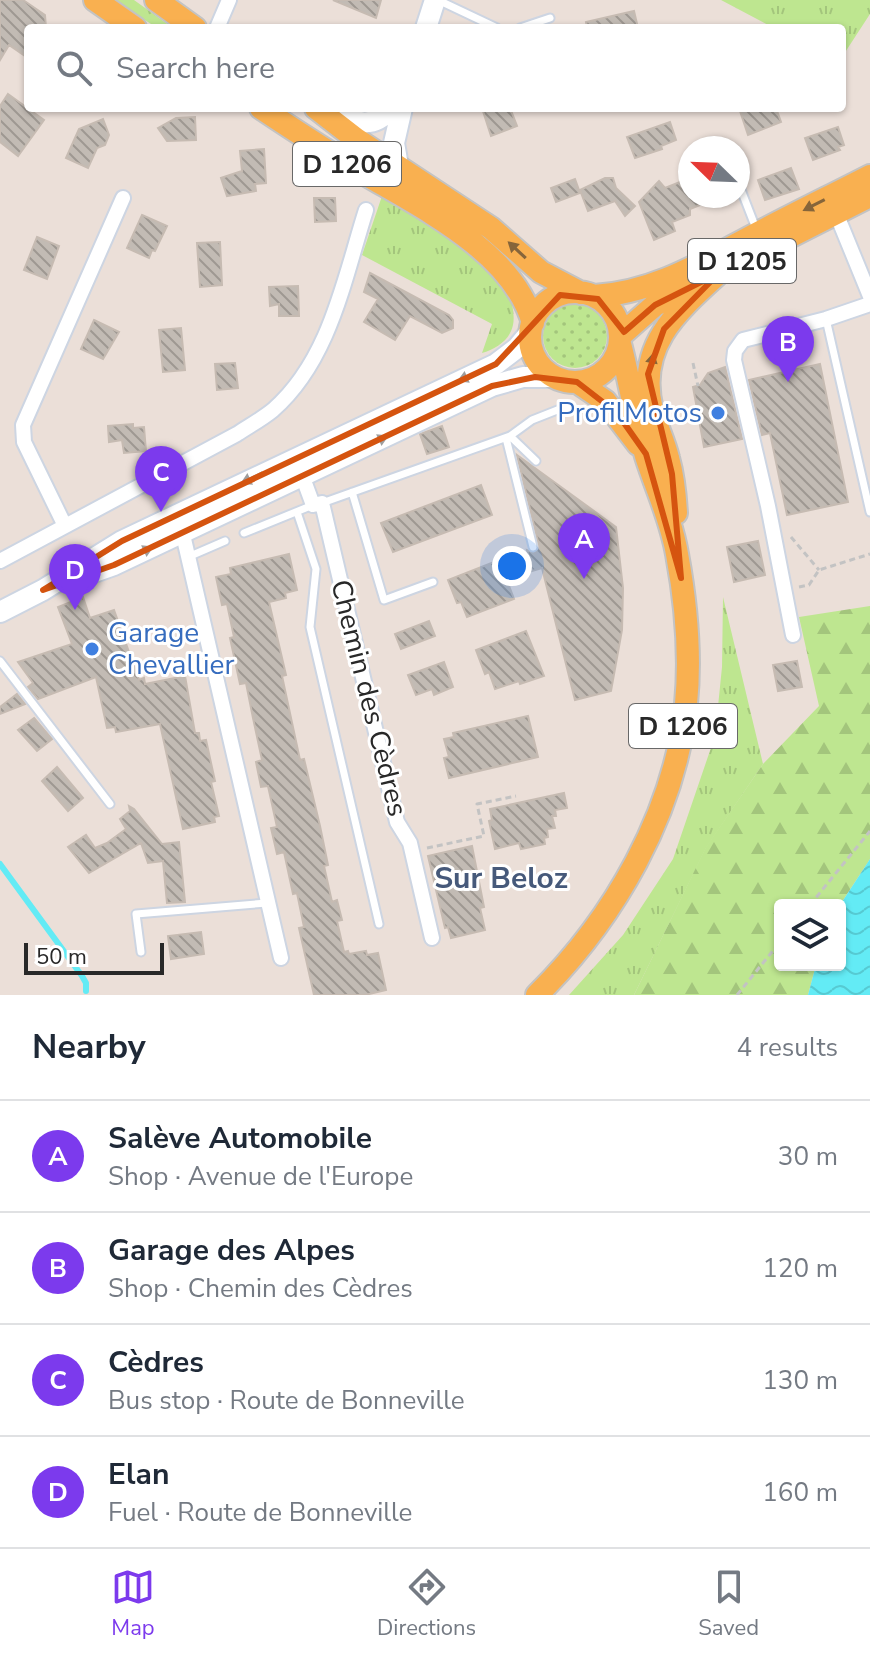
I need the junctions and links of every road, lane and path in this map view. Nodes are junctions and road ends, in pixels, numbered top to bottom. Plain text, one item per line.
1 (95, 0) edge
2 (156, 0) edge
3 (229, 0) edge
4 (436, 0) edge
5 (550, 18) dead end
6 (129, 24) edge
7 (189, 24) edge
8 (219, 24) edge
9 (427, 24) edge
10 (488, 24) edge
11 (532, 24) edge
12 (267, 112) edge
13 (322, 112) edge
14 (333, 112) edge
15 (387, 112) edge
16 (401, 112) edge
17 (398, 166) junction
18 (870, 176) edge
19 (870, 196) edge
20 (123, 198) dead end
21 (748, 208) edge
22 (366, 210) dead end
23 (836, 213) junction
24 (758, 233) junction
25 (719, 273) junction
26 (588, 294) junction
27 (870, 296) edge
28 (870, 304) edge
29 (826, 319) junction
30 (532, 327) junction
31 (620, 340) junction
32 (693, 363) dead end
33 (566, 379) junction
34 (698, 386) dead end
35 (570, 405) dead end
36 (506, 438) junction
37 (646, 454) junction
38 (536, 461) dead end
39 (298, 467) junction
40 (352, 492) junction
41 (317, 504) junction
42 (297, 512) junction
43 (870, 512) edge
44 (180, 523) junction
45 (65, 526) junction
46 (244, 533) dead end
47 (791, 537) dead end
48 (225, 541) dead end
49 (533, 547) dead end
50 (870, 554) edge
51 (188, 557) junction
52 (0, 561) edge
53 (819, 570) junction
54 (681, 578) junction
55 (433, 582) dead end
56 (783, 590) junction
57 (0, 612) edge
58 (793, 635) dead end
59 (0, 661) edge
60 (516, 796) dead end
61 (110, 804) dead end
62 (870, 831) edge
63 (412, 852) junction
64 (815, 899) edge
65 (268, 903) junction
66 (379, 924) dead end
67 (432, 938) dead end
68 (774, 949) edge
69 (141, 952) dead end
70 (281, 958) dead end
71 (537, 995) edge
72 (737, 995) edge

1 - 6 main road
2 - 7 main road
3 - 8 street
4 - 9 main road
4 - 10 lane
5 - 11 lane
12 - 30 main road, D 1206
13 - 17 main road, D 1206
14 - 15 main road
16 - 17 main road
26 -> 17 main road, D 1206
18 -> 24 main road, D 1205
19 - 23 main road, D 1205
20 - 45 street
21 - 24 lane
22 - 45 street
23 - 25 main road, D 1205
23 - 27 street
24 - 26 main road, D 1205
25 - 31 main road, D 1205
54 -> 25 main road
26 - 30 main road
26 - 31 main road
28 - 29 street
29 - 43 lane
29 - 56 street
30 - 33 main road
30 -> 39 main road
31 - 33 main road
31 - 37 main road, D 1206
32 - 34 path
33 - 37 main road, D 1206
39 -> 33 main road
35 - 36 lane
36 - 38 lane
36 - 40 lane
36 - 49 lane
37 - 54 main road, D 1206
39 - 41 street, Chemin des Cèdres
39 - 44 main road
40 - 41 lane
40 - 55 lane
41 - 42 lane
41 - 63 street, Chemin des Cèdres
42 - 46 lane
42 - 66 lane
44 - 51 street
44 - 57 main road
45 - 52 street
47 - 53 path
48 - 51 lane
50 - 53 path
51 - 65 street
53 - 56 path
54 - 71 main road, D 1206
56 - 58 street
59 - 61 lane
60 - 63 path
62 - 64 path
63 - 67 street, Chemin des Cèdres
65 - 69 lane
65 - 70 street
68 - 72 path

